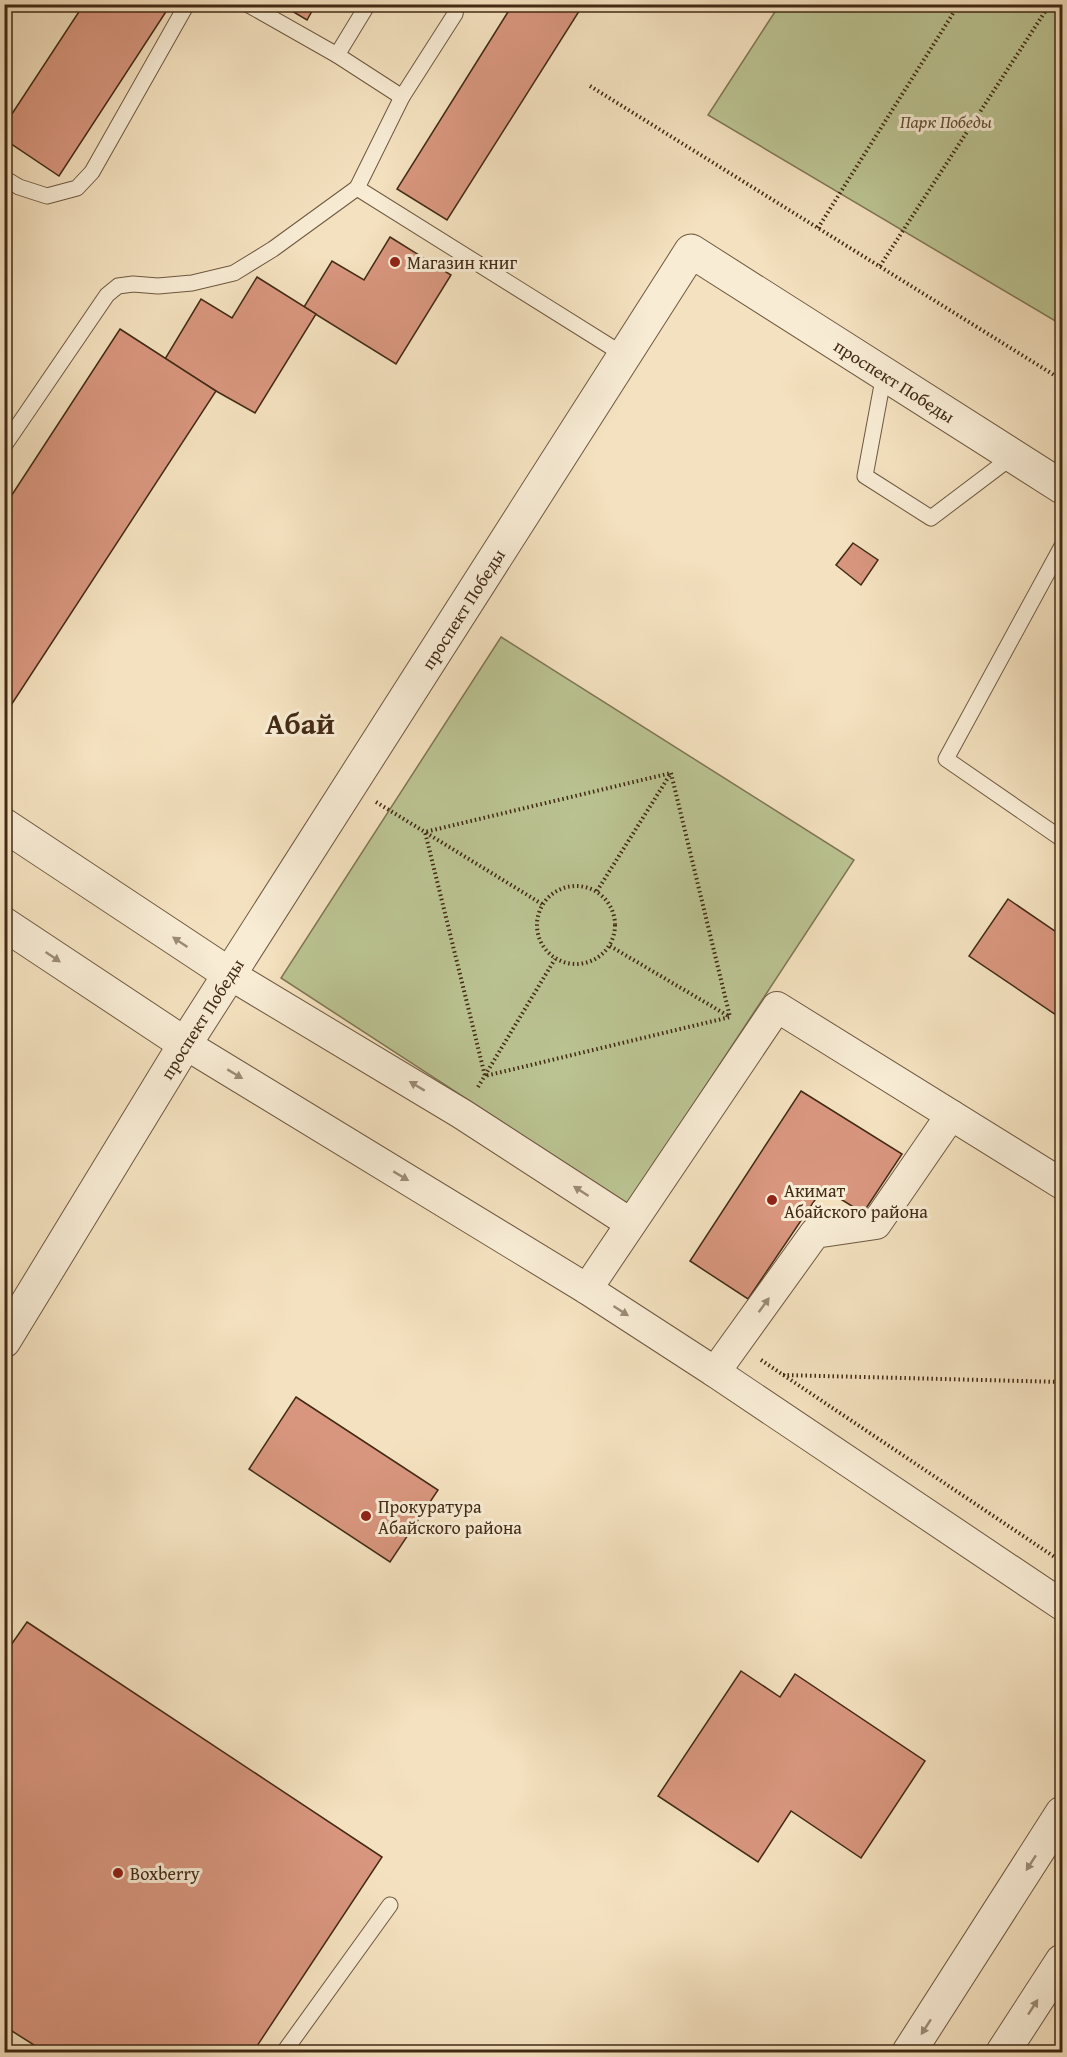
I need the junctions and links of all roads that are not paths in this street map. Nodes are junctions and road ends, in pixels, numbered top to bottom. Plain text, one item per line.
1 (187, 4) edge
2 (247, 4) edge
3 (368, 4) edge
4 (457, 4) edge
5 (337, 55) junction
6 (402, 97) junction
7 (4, 178) edge
8 (357, 189) junction
9 (624, 356) junction
10 (884, 374) junction
11 (4, 446) edge
12 (1013, 456) junction
13 (1062, 487) edge
14 (1062, 546) edge
15 (4, 825) edge
16 (1062, 839) edge
17 (4, 924) edge
18 (229, 974) junction
19 (185, 1044) junction
20 (951, 1114) junction
21 (1062, 1184) edge
22 (630, 1223) junction
23 (587, 1289) junction
24 (4, 1341) edge
25 (715, 1372) junction
26 (1062, 1605) edge
27 (1062, 1813) edge
28 (390, 1905) dead end
29 (1062, 1961) edge
30 (284, 2052) edge
31 (909, 2052) edge
32 (1003, 2052) edge

1 - 7 lane
2 - 5 lane
3 - 5 lane
4 - 6 lane
5 - 6 lane
6 - 8 lane
8 - 9 lane
8 - 11 lane
9 - 10 street, проспект Победы
9 - 18 street, проспект Победы
10 - 12 street, проспект Победы
10 - 12 lane
12 - 13 street, проспект Победы
14 - 16 lane
18 -> 15 street
17 -> 19 street
18 - 19 street, проспект Победы
22 -> 18 street
19 -> 23 street
19 - 24 street, проспект Победы
20 - 21 street
20 - 22 street
25 -> 20 street
22 - 23 street
23 -> 25 street
25 - 26 street
27 -> 31 street
28 - 30 lane
32 -> 29 street

